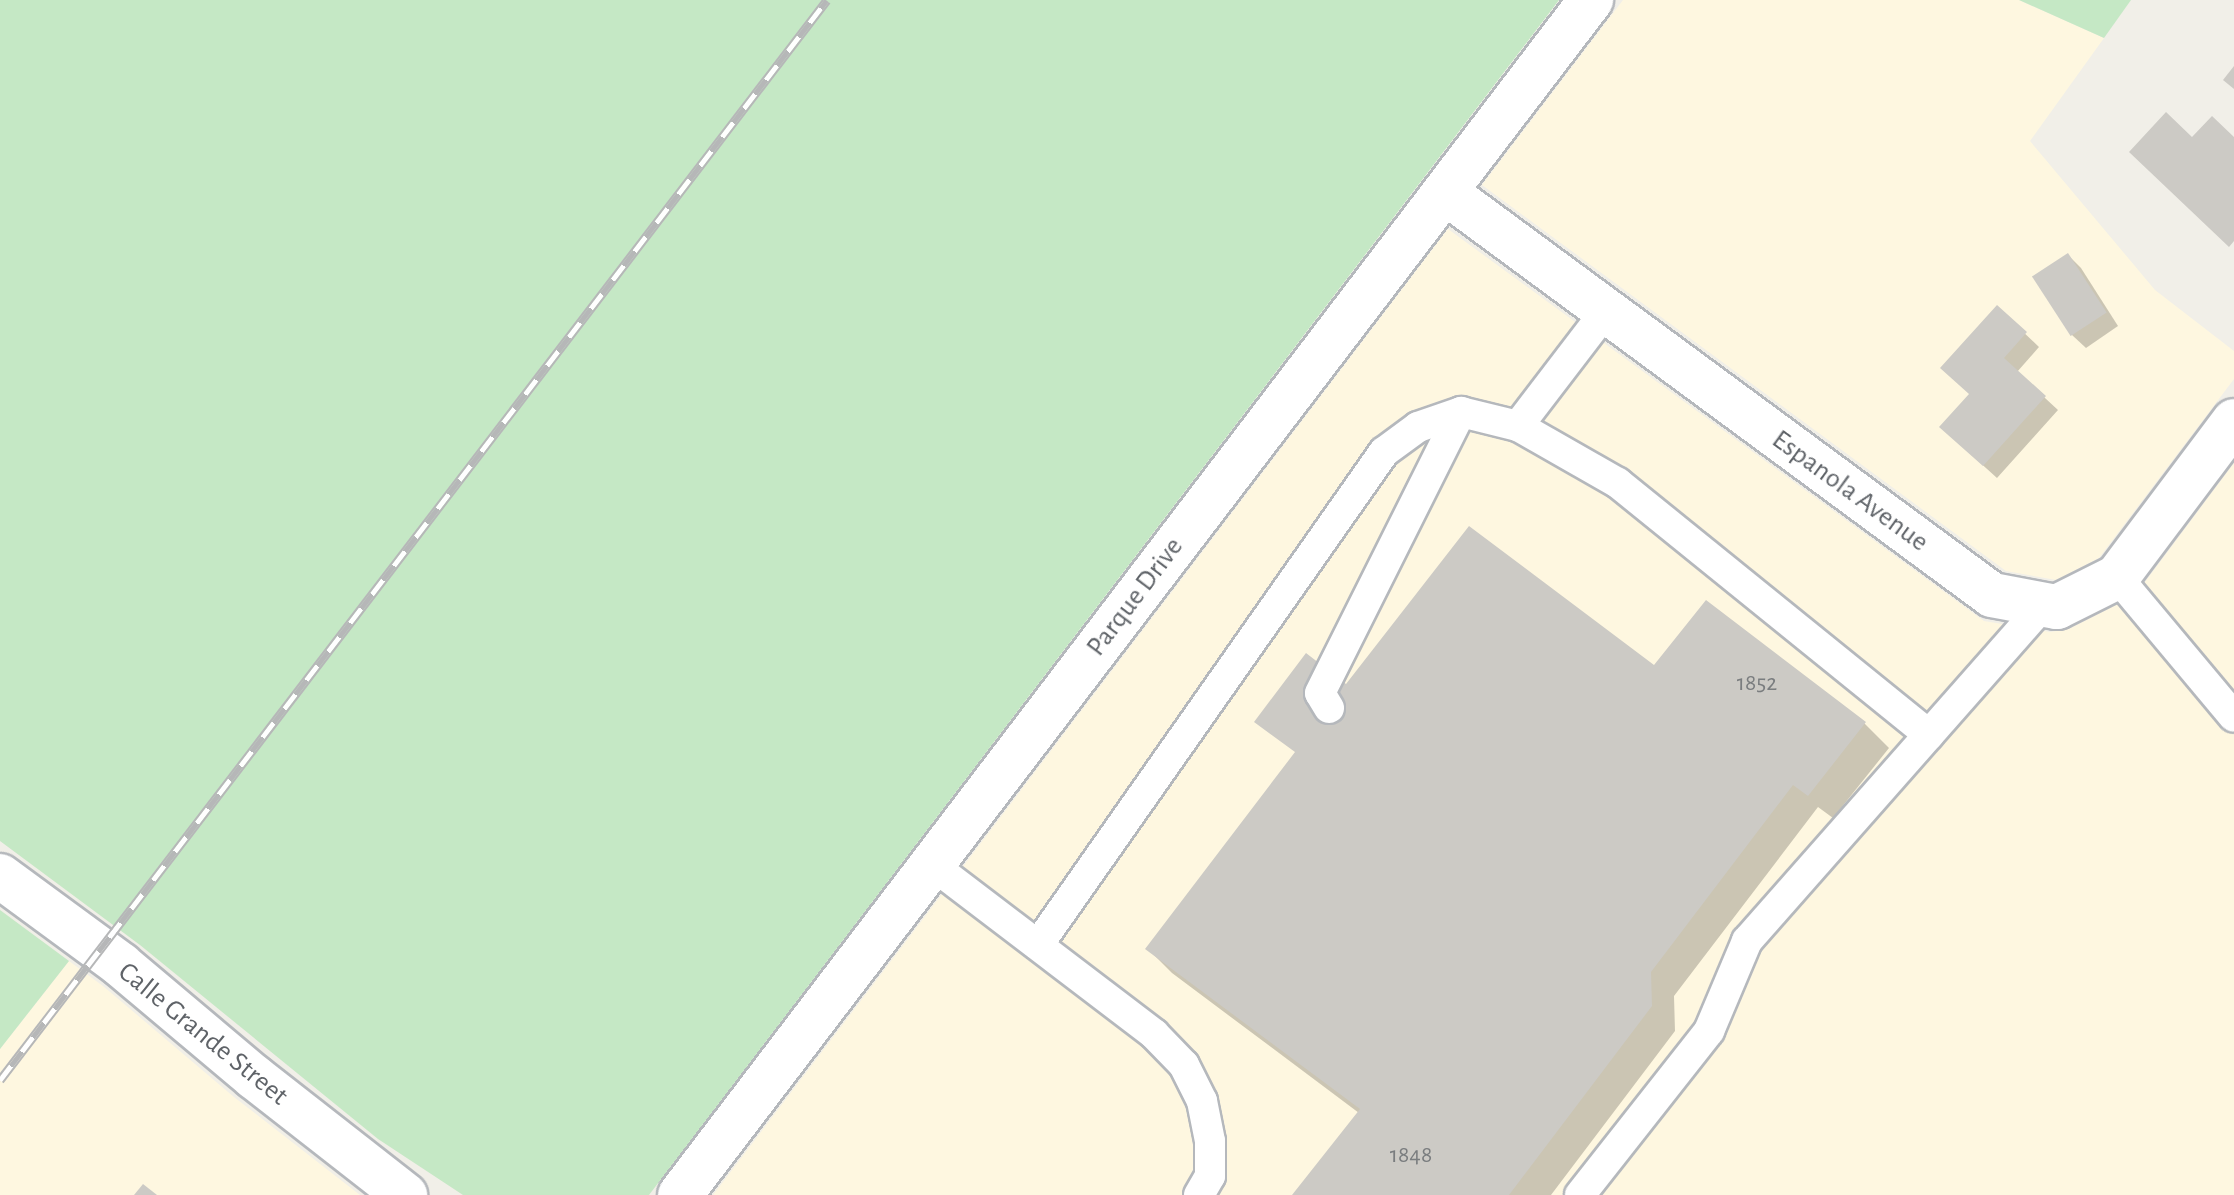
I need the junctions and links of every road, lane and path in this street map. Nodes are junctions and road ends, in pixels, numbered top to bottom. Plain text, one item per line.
1 (1591, 0) edge
2 (1445, 192) junction
3 (1606, 311) junction
4 (1461, 412) junction
5 (2234, 421) edge
6 (1518, 426) junction
7 (2117, 577) junction
8 (2044, 604) junction
9 (1329, 708) dead end
10 (2234, 717) edge
11 (1929, 735) junction
12 (931, 864) junction
13 (0, 876) edge
14 (1038, 945) junction
15 (405, 1195) edge
16 (680, 1195) edge
17 (1199, 1195) edge
18 (1580, 1195) edge

1 - 2 street, Parque Drive
2 - 3 street, Espanola Avenue
2 - 12 street, Parque Drive
3 - 6 lane
3 - 8 street, Espanola Avenue
4 - 6 lane
4 - 9 lane
4 - 14 lane
5 - 7 street, Espanola Avenue
6 - 11 lane
7 - 8 street, Espanola Avenue
7 - 10 lane
8 - 11 lane
11 - 18 lane
12 - 14 lane
12 - 16 street, Parque Drive
13 - 15 street, Calle Grande Street
14 - 17 lane

